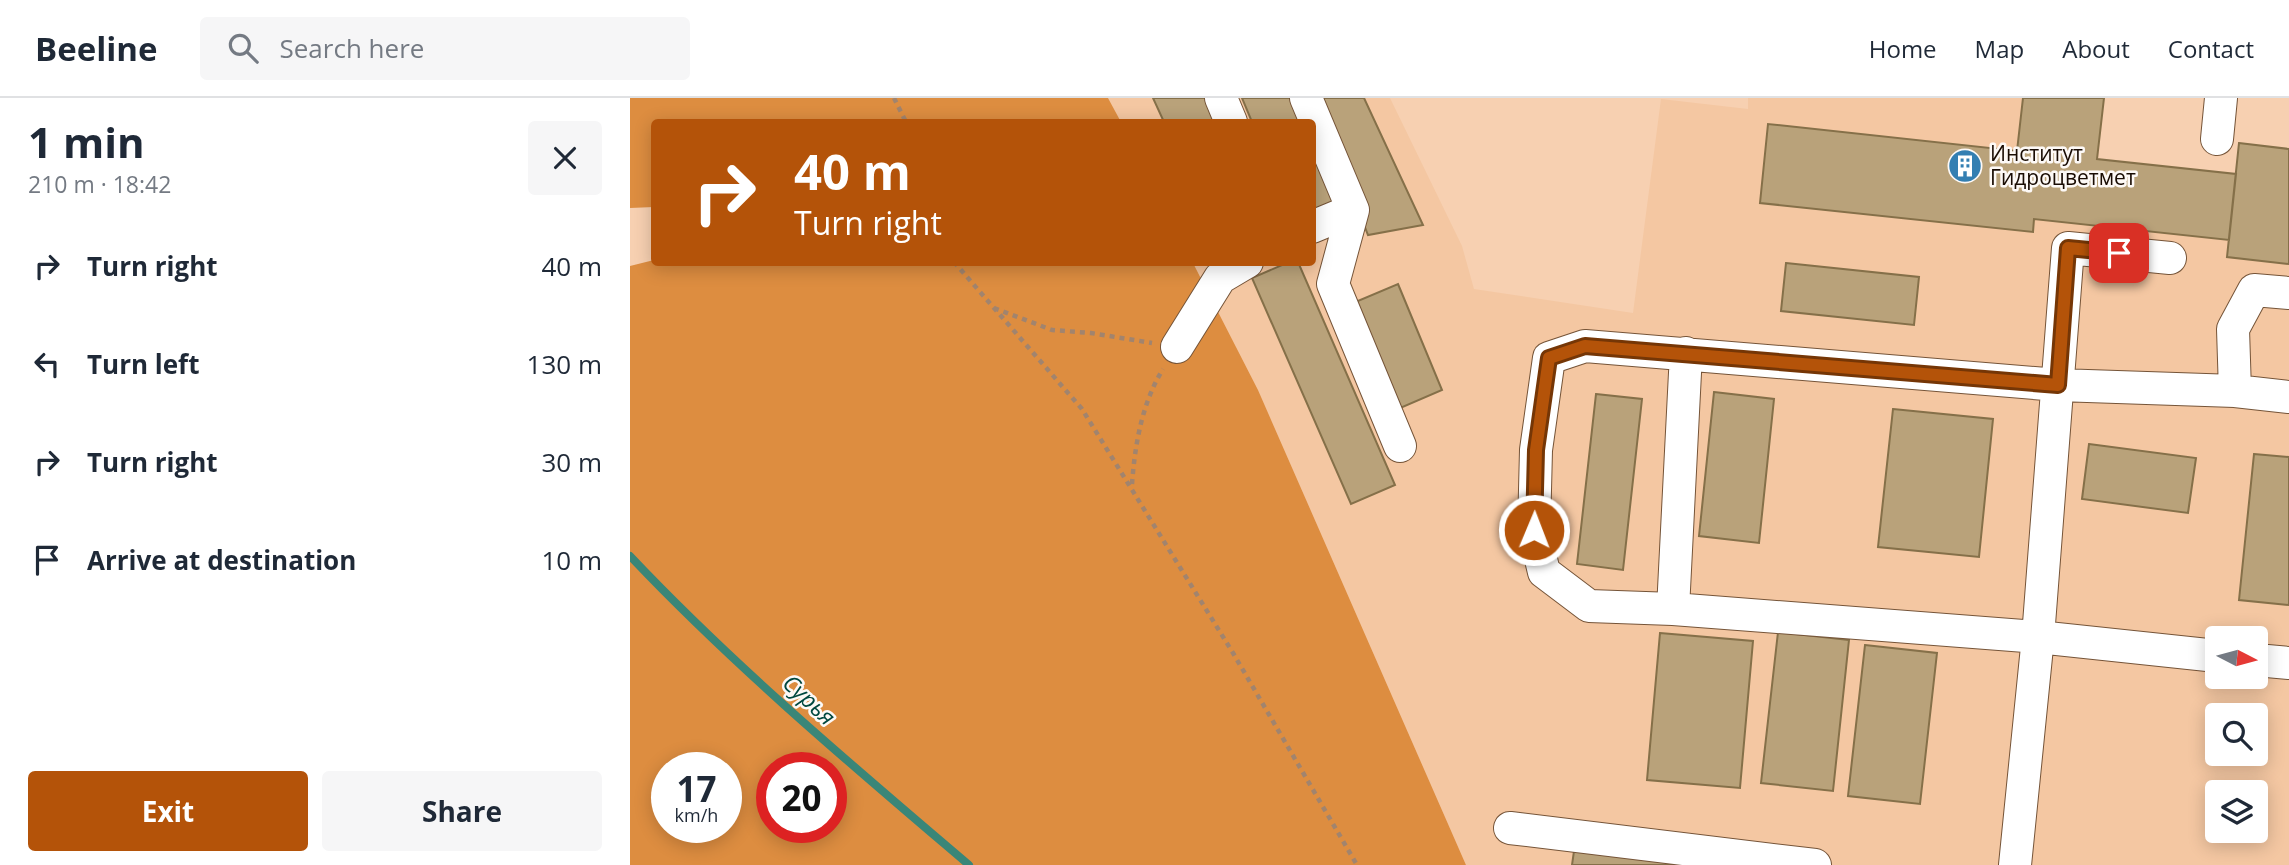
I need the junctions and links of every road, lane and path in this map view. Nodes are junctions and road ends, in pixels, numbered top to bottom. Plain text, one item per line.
1 (894, 98) edge
2 (1221, 98) edge
3 (1306, 98) edge
4 (2221, 98) edge
5 (904, 119) edge
6 (1230, 119) edge
7 (1315, 119) edge
8 (1316, 122) edge
9 (2217, 139) dead end
10 (1353, 210) junction
11 (1316, 225) edge
12 (2170, 258) dead end
13 (957, 266) edge
14 (1240, 266) edge
15 (2289, 293) edge
16 (993, 308) junction
17 (1177, 347) junction
18 (1686, 353) junction
19 (2058, 385) junction
20 (2235, 391) junction
21 (2289, 397) edge
22 (1400, 446) dead end
23 (1132, 486) junction
24 (1672, 609) junction
25 (2038, 637) junction
26 (2205, 655) edge
27 (2268, 661) edge
28 (2289, 663) edge
29 (1510, 828) dead end
30 (1357, 865) edge
31 (1815, 865) edge
32 (2015, 865) edge

1 - 5 path
2 - 6 lane
3 - 7 lane
4 - 9 lane
8 - 10 lane
10 - 11 lane
10 - 22 lane
12 - 19 lane
13 - 16 path
14 - 17 lane
15 - 20 lane
16 - 17 path
16 - 23 path
17 - 23 path
18 - 19 lane
18 - 24 lane
18 - 24 lane
19 - 20 lane
19 - 25 lane
20 - 21 lane
23 - 30 path
24 - 25 lane
25 - 26 lane
25 - 32 lane
27 - 28 lane
29 - 31 lane

